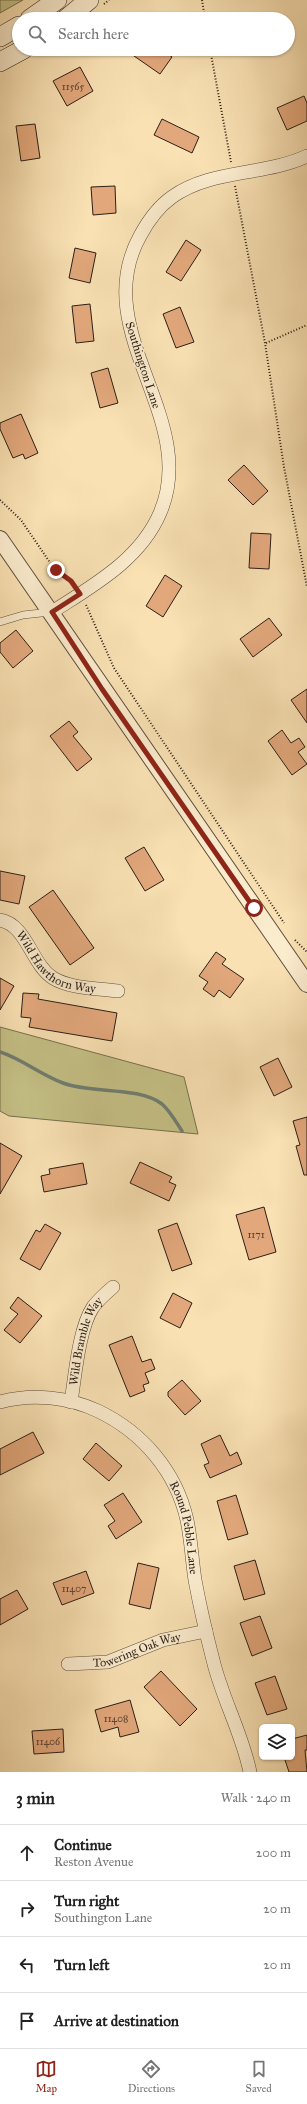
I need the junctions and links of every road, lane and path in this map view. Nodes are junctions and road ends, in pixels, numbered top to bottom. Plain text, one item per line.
1 (57, 0) edge
2 (89, 0) edge
3 (202, 0) edge
4 (40, 12) edge
5 (74, 12) edge
6 (204, 12) edge
7 (12, 30) edge
8 (0, 37) edge
9 (12, 56) edge
10 (211, 56) edge
11 (0, 62) edge
12 (307, 156) edge
13 (233, 174) junction
14 (307, 325) edge
15 (266, 343) junction
16 (0, 500) edge
17 (0, 539) edge
18 (307, 587) edge
19 (80, 594) junction
20 (52, 612) junction
21 (0, 622) edge
22 (0, 920) edge
23 (287, 928) dead end
24 (291, 934) dead end
25 (307, 952) edge
26 (307, 984) edge
27 (118, 991) dead end
28 (113, 1287) dead end
29 (0, 1402) edge
30 (71, 1402) junction
31 (206, 1631) junction
32 (68, 1664) dead end
33 (250, 1772) edge

1 - 4 main road
2 - 5 main road
3 - 6 path
7 - 8 main road
9 - 11 main road
10 - 13 path
12 - 13 street, Southington Lane
13 - 15 path
13 - 19 street, Southington Lane
14 - 15 path
15 - 18 path
16 - 19 path
17 - 20 street
19 - 20 street, Southington Lane
19 - 23 path
20 - 21 lane
20 - 26 street
22 - 27 street, Wild Hawthorn Way
24 - 25 path
28 - 30 street, Wild Bramble Way
29 - 30 street, Round Pebble Lane
30 - 31 street, Round Pebble Lane
31 - 32 street, Towering Oak Way
31 - 33 street, Round Pebble Lane

